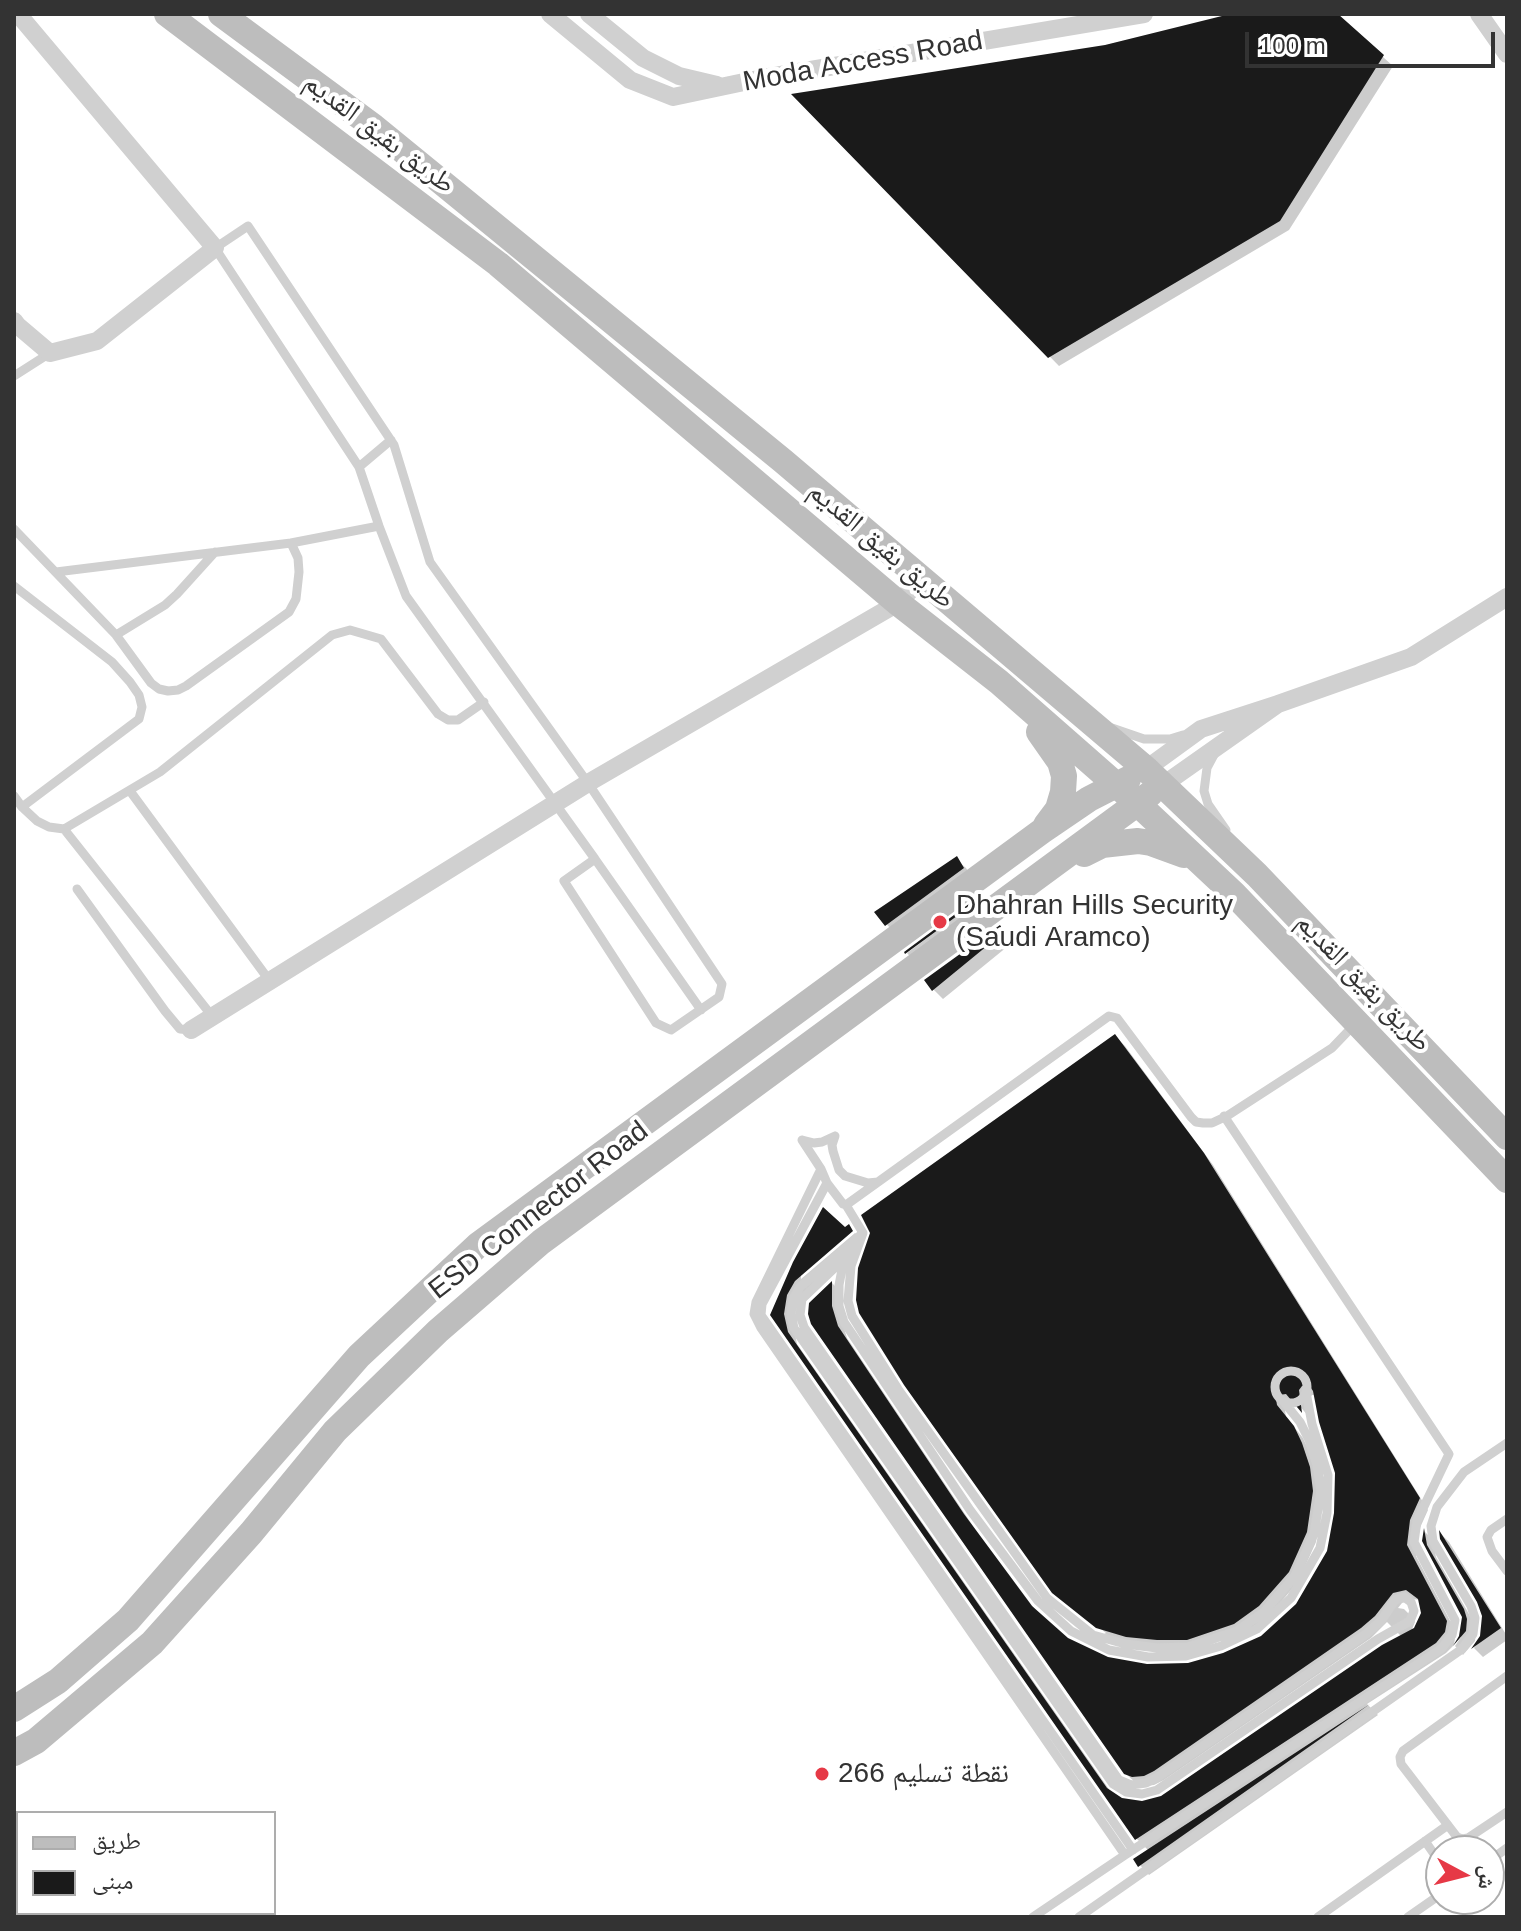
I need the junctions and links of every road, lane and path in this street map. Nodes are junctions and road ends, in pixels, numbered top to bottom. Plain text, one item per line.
1 (18, 14) edge
2 (167, 14) edge
3 (221, 14) edge
4 (550, 14) edge
5 (589, 14) edge
6 (1144, 14) edge
7 (1479, 14) edge
8 (1507, 54) edge
9 (723, 86) junction
10 (215, 248) junction
11 (14, 321) edge
12 (50, 353) junction
13 (14, 376) edge
14 (391, 440) junction
15 (359, 467) junction
16 (379, 526) junction
17 (14, 529) edge
18 (291, 543) junction
19 (215, 552) junction
20 (56, 572) junction
21 (921, 579) junction
22 (14, 586) edge
23 (1507, 597) edge
24 (898, 603) junction
25 (116, 635) junction
26 (999, 682) junction
27 (484, 702) junction
28 (1278, 704) junction
29 (1083, 716) junction
30 (1201, 729) junction
31 (1222, 743) junction
32 (1154, 777) junction
33 (588, 783) junction
34 (1116, 785) junction
35 (130, 791) junction
36 (14, 796) edge
37 (556, 803) junction
38 (1138, 804) junction
39 (22, 807) junction
40 (64, 829) junction
41 (1042, 831) junction
42 (595, 859) junction
43 (1211, 872) junction
44 (1257, 875) junction
45 (1034, 879) junction
46 (77, 889) dead end
47 (269, 980) junction
48 (1377, 1001) junction
49 (701, 1010) junction
50 (212, 1016) junction
51 (1357, 1022) junction
52 (191, 1030) joint
53 (751, 1046) junction
54 (770, 1074) junction
55 (1224, 1116) junction
56 (1507, 1137) edge
57 (821, 1169) junction
58 (1507, 1180) edge
59 (878, 1182) junction
60 (827, 1183) junction
61 (846, 1205) junction
62 (863, 1233) junction
63 (844, 1259) junction
64 (1306, 1392) junction
65 (1283, 1401) junction
66 (1507, 1443) edge
67 (1507, 1519) edge
68 (1507, 1571) edge
69 (1507, 1676) edge
70 (14, 1709) edge
71 (14, 1753) edge
72 (1507, 1812) edge
73 (1448, 1825) junction
74 (1434, 1835) edge
75 (1425, 1841) edge
76 (1129, 1852) junction
77 (1425, 1905) edge
78 (1033, 1917) edge
79 (1079, 1917) edge
80 (1318, 1917) edge
81 (1408, 1917) edge

1 - 10 street
2 - 24 main road, طريق بقيق القديم
3 - 21 main road, طريق بقيق القديم
4 - 9 street, Moda Access Road
5 - 9 street, Moda Access Road
6 - 9 street, Moda Access Road
7 - 8 street
10 - 12 street
10 - 14 lane
10 - 15 lane
11 - 12 street
12 - 13 lane
14 - 15 lane
14 - 33 lane
15 - 16 lane
16 - 18 lane
16 - 27 lane
17 - 20 lane
18 - 19 lane
18 - 25 lane
19 - 20 lane
19 - 25 lane
20 - 25 lane
21 - 24 street
21 - 29 main road, طريق بقيق القديم
22 - 39 lane
23 - 28 street
24 - 26 main road, طريق بقيق القديم
24 - 33 street
26 - 34 main road, طريق بقيق القديم
26 - 41 main road
27 - 35 lane
27 - 37 lane
28 - 30 street
28 - 31 street
29 - 30 lane
29 - 32 main road, طريق بقيق القديم
30 - 32 street
31 - 32 street
31 - 44 lane
32 - 34 main road, ESD Connector Road
32 - 38 main road, ESD Connector Road
32 - 44 main road, طريق بقيق القديم
33 - 37 street
33 - 49 lane
34 - 38 main road, طريق بقيق القديم
34 - 41 main road, ESD Connector Road
35 - 40 lane
35 - 47 lane
36 - 39 lane
37 - 42 lane
37 - 47 street
38 - 43 main road, طريق بقيق القديم
38 - 45 main road, ESD Connector Road
39 - 40 lane
40 - 50 lane
41 - 53 main road, ESD Connector Road
42 - 49 lane
42 - 49 lane
43 - 45 main road
43 - 51 main road, طريق بقيق القديم
44 - 48 main road, طريق بقيق القديم
45 - 54 main road, ESD Connector Road
46 - 52 lane
47 - 50 street
48 - 51 lane
48 - 56 main road, طريق بقيق القديم
50 - 52 street
51 - 55 lane
51 - 58 main road, طريق بقيق القديم
53 - 54 main road
53 - 70 main road, ESD Connector Road
54 - 71 main road, ESD Connector Road
55 - 59 lane
55 - 76 lane
57 - 59 lane
57 - 60 lane
57 - 76 lane
59 - 61 lane
60 - 61 lane
60 - 76 lane
61 - 62 lane
62 - 63 lane
62 - 63 lane
62 - 65 lane
63 - 64 lane
64 - 65 lane
64 - 65 lane
66 - 79 lane
67 - 68 lane
69 - 73 lane
72 - 73 lane
73 - 74 lane
75 - 80 lane
76 - 78 lane
77 - 81 lane

